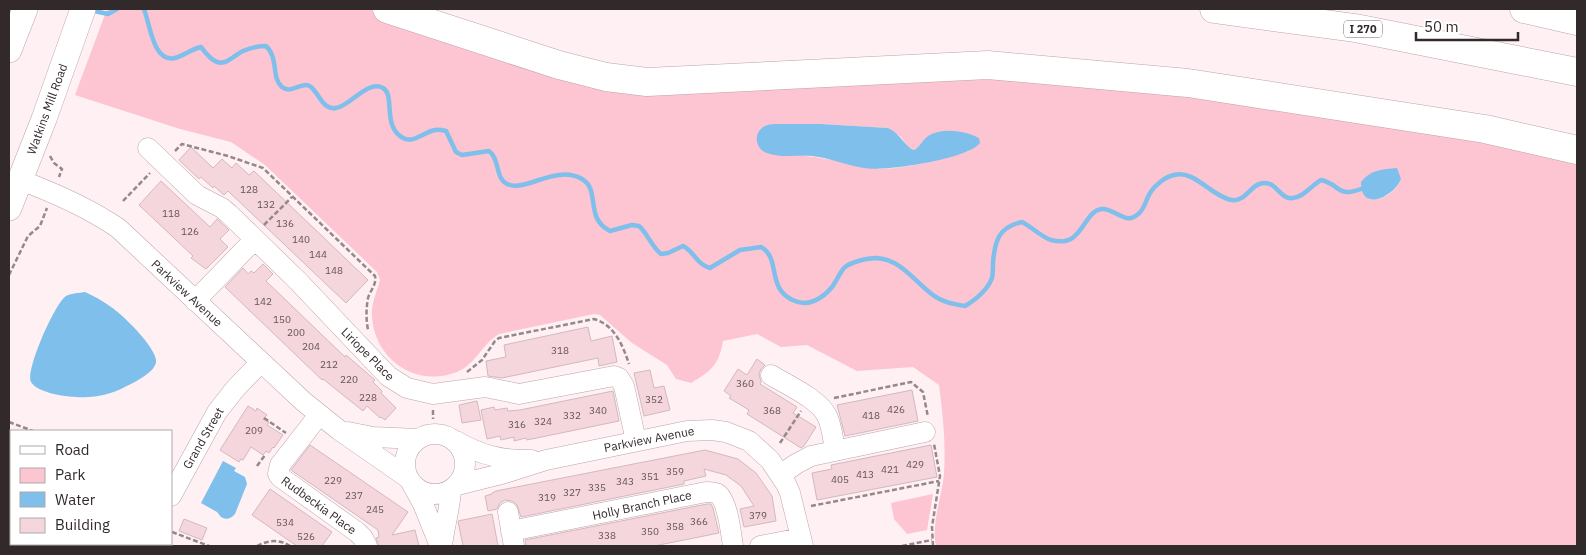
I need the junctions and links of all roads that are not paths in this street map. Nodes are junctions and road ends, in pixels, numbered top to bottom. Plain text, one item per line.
1 (25, 9) edge
2 (83, 9) edge
3 (387, 9) edge
4 (1214, 9) edge
5 (1524, 9) edge
6 (1577, 21) edge
7 (9, 50) edge
8 (1577, 72) edge
9 (1577, 150) edge
10 (161, 157) road end
11 (15, 179) edge
12 (9, 208) edge
13 (255, 239) junction
14 (195, 301) junction
15 (261, 362) junction
16 (771, 375) dead end
17 (318, 415) junction
18 (339, 430) junction
19 (929, 430) road end
20 (418, 439) junction
21 (456, 441) junction
22 (636, 441) junction
23 (835, 450) junction
24 (546, 460) junction
25 (780, 475) junction
26 (410, 481) junction
27 (454, 487) junction
28 (172, 494) edge
29 (511, 530) edge
30 (802, 542) edge
31 (367, 546) edge
32 (441, 546) edge
33 (733, 546) edge
34 (760, 546) edge

1 - 7 main road
2 - 11 main road, Watkins Mill Road
3 - 9 highway
4 - 8 highway, I 270
5 - 6 highway
10 - 13 street, Liriope Place
11 - 12 main road, Watkins Mill Road
11 - 14 street, Parkview Avenue
13 - 14 street
13 - 22 street, Liriope Place
14 - 15 street, Parkview Avenue
15 - 17 street, Parkview Avenue
15 - 28 street, Grand Street
16 - 23 street
17 - 18 street, Parkview Avenue
17 - 31 street, Rudbeckia Place
18 - 20 street, Parkview Avenue
18 - 26 street, Parkview Avenue
19 - 23 street
20 - 21 street
20 - 26 street
21 - 24 street, Parkview Avenue
21 - 27 street
22 - 24 street, Parkview Avenue
22 - 25 street, Parkview Avenue
23 - 25 street
24 - 27 street, Parkview Avenue
25 - 30 street, Parkview Avenue
26 - 27 street
26 - 32 street
27 - 32 street
29 - 33 street, Holly Branch Place
30 - 34 street

